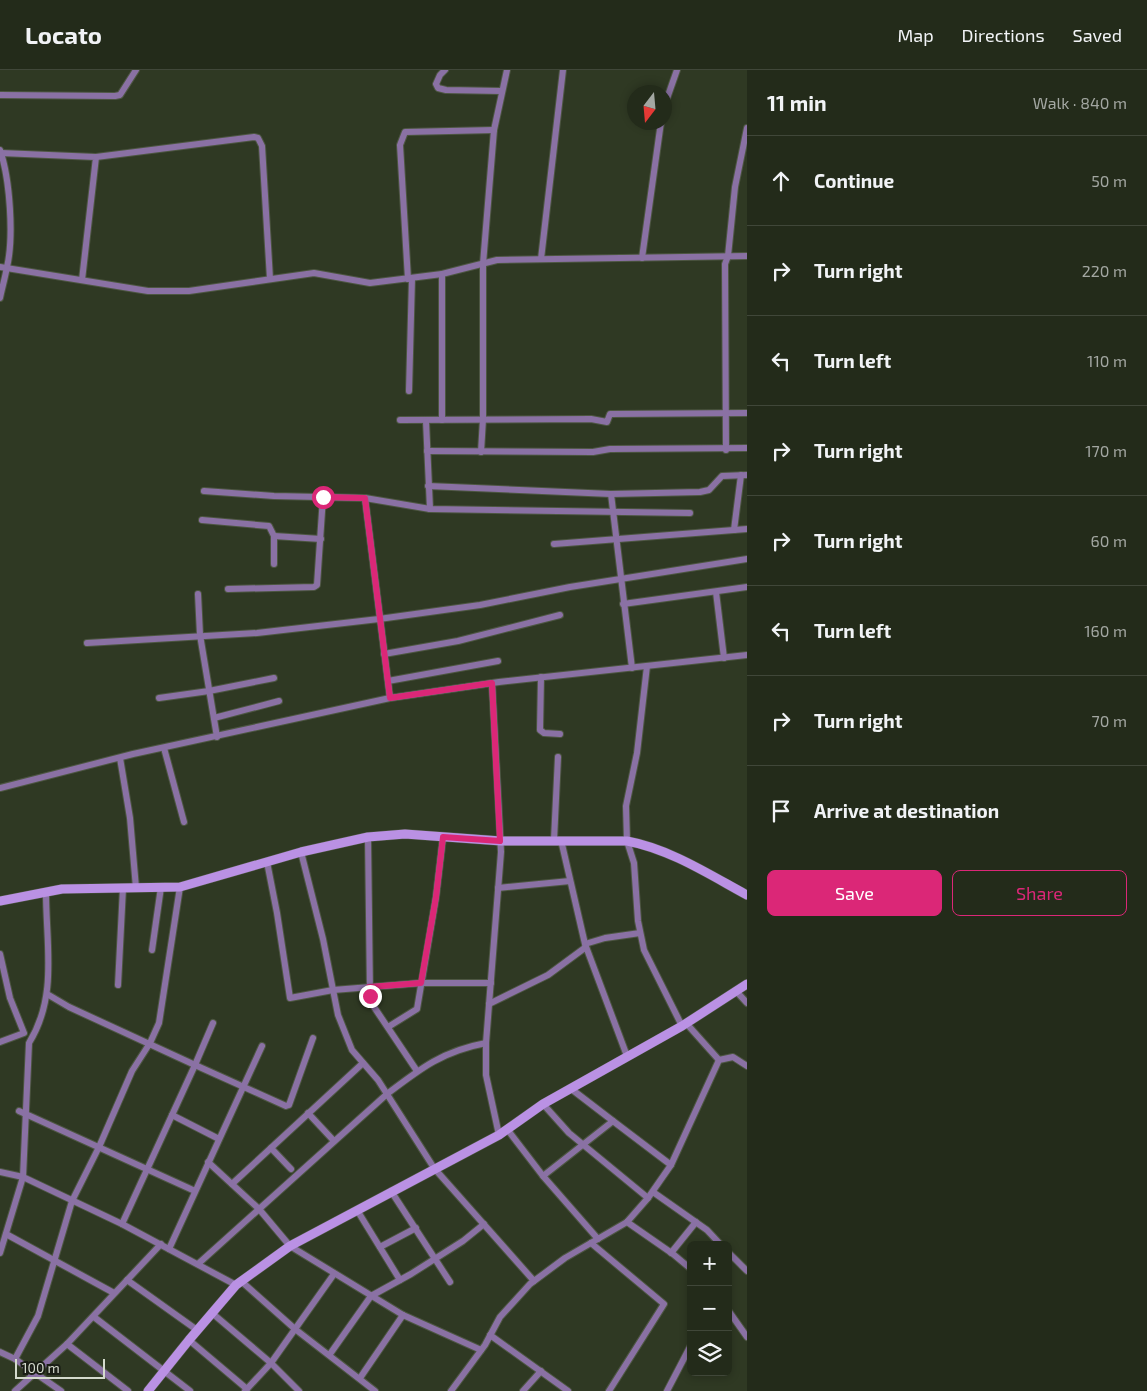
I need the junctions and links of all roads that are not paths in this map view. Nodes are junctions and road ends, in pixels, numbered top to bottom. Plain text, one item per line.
1 (136, 70) edge
2 (445, 70) edge
3 (507, 70) edge
4 (563, 70) edge
5 (677, 70) edge
6 (672, 85) edge
7 (502, 91) junction
8 (0, 95) edge
9 (747, 128) edge
10 (494, 130) junction
11 (660, 130) edge
12 (1, 151) edge
13 (96, 158) junction
14 (728, 256) junction
15 (747, 256) edge
16 (642, 258) junction
17 (540, 259) junction
18 (484, 264) junction
19 (0, 267) edge
20 (8, 267) junction
21 (442, 274) junction
22 (410, 278) junction
23 (270, 279) junction
24 (82, 280) junction
25 (0, 298) edge
26 (408, 391) dead end
27 (727, 413) junction
28 (747, 414) edge
29 (483, 419) junction
30 (400, 420) dead end
31 (426, 420) junction
32 (442, 420) junction
33 (747, 448) edge
34 (726, 450) junction
35 (427, 451) junction
36 (481, 452) junction
37 (744, 475) edge
38 (428, 486) junction
39 (204, 491) dead end
40 (611, 494) junction
41 (323, 497) junction
42 (365, 498) junction
43 (430, 508) junction
44 (613, 513) junction
45 (690, 513) dead end
46 (202, 520) dead end
47 (747, 528) edge
48 (734, 530) junction
49 (274, 536) junction
50 (321, 539) junction
51 (616, 540) junction
52 (554, 544) dead end
53 (747, 559) edge
54 (274, 564) dead end
55 (620, 579) junction
56 (747, 587) edge
57 (228, 589) dead end
58 (716, 592) junction
59 (198, 594) dead end
60 (624, 604) junction
61 (560, 615) dead end
62 (379, 619) junction
63 (200, 635) junction
64 (87, 644) dead end
65 (384, 654) junction
66 (747, 655) edge
67 (724, 658) junction
68 (498, 661) dead end
69 (647, 666) junction
70 (632, 668) junction
71 (274, 678) dead end
72 (541, 678) junction
73 (388, 681) junction
74 (492, 683) junction
75 (209, 691) junction
76 (159, 698) dead end
77 (390, 698) junction
78 (278, 701) dead end
79 (214, 718) junction
80 (560, 734) dead end
81 (217, 737) junction
82 (164, 748) junction
83 (558, 757) dead end
84 (120, 758) junction
85 (0, 788) edge
86 (184, 822) dead end
87 (368, 837) junction
88 (443, 837) junction
89 (557, 840) junction
90 (500, 841) junction
91 (627, 841) junction
92 (301, 852) junction
93 (267, 862) junction
94 (570, 881) junction
95 (161, 887) junction
96 (180, 887) junction
97 (123, 888) junction
98 (136, 888) junction
99 (498, 888) junction
100 (46, 892) junction
101 (747, 895) edge
102 (0, 901) edge
103 (640, 932) junction
104 (586, 945) junction
105 (152, 950) dead end
106 (0, 954) edge
107 (421, 983) junction
108 (491, 983) junction
109 (747, 984) edge
110 (118, 986) dead end
111 (369, 987) junction
112 (333, 990) junction
113 (736, 991) junction
114 (47, 994) junction
115 (747, 1003) edge
116 (489, 1004) junction
117 (213, 1023) dead end
118 (684, 1024) junction
119 (388, 1027) junction
120 (313, 1038) dead end
121 (0, 1042) edge
122 (150, 1043) junction
123 (486, 1043) junction
124 (262, 1046) dead end
125 (627, 1056) junction
126 (718, 1060) junction
127 (363, 1063) junction
128 (195, 1066) junction
129 (747, 1066) edge
130 (417, 1071) junction
131 (244, 1086) junction
132 (570, 1088) junction
133 (386, 1094) junction
134 (543, 1104) junction
135 (22, 1112) junction
136 (308, 1113) junction
137 (172, 1116) junction
138 (613, 1121) junction
139 (507, 1129) junction
140 (499, 1135) junction
141 (220, 1139) junction
142 (334, 1142) junction
143 (584, 1145) junction
144 (99, 1147) junction
145 (271, 1148) junction
146 (208, 1162) junction
147 (671, 1165) junction
148 (434, 1168) junction
149 (291, 1169) dead end
150 (148, 1170) junction
151 (0, 1172) edge
152 (543, 1176) junction
153 (23, 1177) junction
154 (232, 1184) junction
155 (196, 1191) junction
156 (391, 1191) junction
157 (651, 1195) junction
158 (72, 1201) junction
159 (260, 1209) junction
160 (357, 1210) junction
161 (627, 1222) junction
162 (696, 1222) junction
163 (122, 1224) junction
164 (484, 1224) junction
165 (416, 1228) junction
166 (6, 1234) junction
167 (598, 1239) junction
168 (717, 1241) edge
169 (591, 1243) junction
170 (160, 1244) junction
171 (290, 1246) junction
172 (380, 1247) junction
173 (169, 1249) junction
174 (0, 1253) edge
175 (671, 1253) junction
176 (434, 1257) junction
177 (732, 1259) edge
178 (54, 1260) junction
179 (198, 1264) junction
180 (687, 1267) edge
181 (747, 1271) edge
182 (334, 1274) junction
183 (127, 1280) junction
184 (400, 1280) junction
185 (534, 1281) junction
186 (450, 1282) dead end
187 (239, 1283) junction
188 (114, 1293) junction
189 (371, 1296) junction
190 (212, 1314) junction
191 (404, 1315) junction
192 (732, 1315) edge
193 (94, 1317) junction
194 (295, 1329) junction
195 (197, 1330) junction
196 (490, 1335) junction
197 (747, 1336) edge
198 (189, 1340) junction
199 (67, 1344) junction
200 (481, 1350) junction
201 (0, 1352) edge
202 (687, 1353) edge
203 (330, 1354) junction
204 (15, 1359) junction
205 (271, 1363) junction
206 (541, 1371) junction
207 (163, 1372) junction
208 (36, 1373) junction
209 (360, 1378) junction
210 (246, 1390) edge
211 (15, 1391) edge
212 (61, 1391) edge
213 (128, 1391) edge
214 (148, 1391) edge
215 (190, 1391) edge
216 (299, 1391) edge
217 (376, 1391) edge
218 (451, 1391) edge
219 (523, 1391) edge
220 (568, 1391) edge
221 (609, 1391) edge
222 (667, 1391) edge

1 - 8 street
2 - 7 street
3 - 7 street
4 - 17 street
5 - 6 street
7 - 10 street
9 - 14 street
10 - 18 street
10 - 22 street
11 - 16 street
12 - 13 street
12 - 20 street
13 - 23 street
13 - 24 street
14 - 15 street
14 - 16 street
14 - 27 street
16 - 17 street
17 - 18 street
18 - 21 street
18 - 29 street
19 - 20 street
20 - 24 street
20 - 25 street
21 - 22 street
21 - 32 street
22 - 23 street
22 - 26 street
23 - 24 street
27 - 28 street
27 - 29 street
27 - 34 street
29 - 32 street
29 - 36 street
30 - 31 street
31 - 32 street
31 - 35 street
33 - 34 street
34 - 36 street
35 - 36 street
35 - 38 street
37 - 40 street
37 - 48 street
38 - 40 street
38 - 43 street
39 - 41 street
40 - 44 street
41 - 42 street
41 - 50 street
42 - 43 street
42 - 62 street
43 - 44 street
44 - 45 street
44 - 51 street
46 - 49 street
47 - 48 street
48 - 51 street
49 - 50 street
49 - 54 street
50 - 57 street
51 - 52 street
51 - 55 street
53 - 55 street
55 - 60 street
55 - 62 street
56 - 58 street
58 - 60 street
58 - 67 street
59 - 63 street
60 - 70 street
61 - 65 street
62 - 63 street
62 - 65 street
63 - 64 street
63 - 75 street
65 - 73 street
66 - 67 street
67 - 69 street
68 - 73 street
69 - 70 street
69 - 91 street
70 - 72 street
71 - 75 street
72 - 74 street
72 - 80 street
73 - 77 street
74 - 77 street
74 - 90 street
75 - 76 street
75 - 79 street
77 - 81 street
78 - 79 street
79 - 81 street
81 - 82 street
82 - 84 street
82 - 86 street
83 - 89 street
84 - 85 street
84 - 98 street
87 - 88 street
87 - 92 street
87 - 111 street
88 - 90 street
88 - 107 street
89 - 90 street
89 - 91 street
89 - 94 street
90 - 99 street
91 - 101 street
91 - 103 street
92 - 93 street
92 - 112 street
93 - 96 street
93 - 112 street
94 - 99 street
94 - 104 street
95 - 96 street
95 - 98 street
95 - 105 street
96 - 122 street
97 - 98 street
97 - 100 street
97 - 110 street
99 - 108 street
100 - 102 street
100 - 114 street
103 - 104 street
103 - 118 street
104 - 116 street
104 - 125 street
106 - 121 street
107 - 108 street
107 - 111 street
107 - 119 street
108 - 116 street
109 - 113 street
111 - 112 street
111 - 119 street
112 - 127 street
113 - 115 street
113 - 118 street
114 - 122 street
114 - 135 street
116 - 123 street
117 - 128 street
118 - 125 street
118 - 126 street
119 - 130 street
120 - 131 street
122 - 128 street
122 - 144 street
123 - 130 street
123 - 140 street
124 - 131 street
125 - 132 street
126 - 129 street
126 - 147 street
127 - 133 street
127 - 136 street
128 - 131 street
128 - 137 street
130 - 133 street
131 - 141 street
132 - 134 street
132 - 138 street
133 - 142 street
133 - 148 street
134 - 139 street
134 - 143 street
135 - 144 street
135 - 153 street
136 - 142 street
136 - 145 street
137 - 141 street
137 - 150 street
138 - 143 street
138 - 147 street
139 - 140 street
139 - 152 street
140 - 148 street
141 - 146 street
142 - 159 street
143 - 152 street
143 - 157 street
144 - 150 street
144 - 158 street
145 - 149 street
145 - 154 street
146 - 154 street
146 - 155 street
147 - 157 street
148 - 156 street
148 - 164 street
150 - 155 street
150 - 163 street
151 - 153 street
152 - 167 street
153 - 158 street
153 - 166 street
154 - 159 street
155 - 173 street
156 - 160 street
156 - 165 street
157 - 161 street
157 - 162 street
158 - 163 street
158 - 178 street
159 - 171 street
159 - 179 street
160 - 171 street
160 - 172 street
161 - 167 street
161 - 175 street
162 - 168 street
162 - 175 street
163 - 170 street
164 - 176 street
164 - 185 street
165 - 172 street
165 - 176 street
166 - 174 street
166 - 178 street
167 - 169 street
169 - 185 street
169 - 221 street
170 - 173 street
170 - 183 street
171 - 182 street
171 - 187 street
172 - 184 street
173 - 179 street
175 - 180 street
176 - 184 street
176 - 186 street
177 - 181 street
178 - 188 street
178 - 204 street
179 - 187 street
182 - 189 street
182 - 194 street
183 - 188 street
183 - 195 street
184 - 189 street
185 - 196 street
187 - 190 street
187 - 194 street
188 - 193 street
189 - 191 street
189 - 203 street
190 - 195 street
190 - 205 street
191 - 200 street
191 - 209 street
192 - 197 street
193 - 199 street
193 - 207 street
194 - 203 street
194 - 205 street
195 - 198 street
196 - 200 street
196 - 206 street
198 - 207 street
198 - 210 street
199 - 208 street
199 - 213 street
200 - 218 street
201 - 204 street
202 - 222 street
203 - 209 street
204 - 208 street
205 - 210 street
205 - 216 street
206 - 219 street
206 - 220 street
207 - 214 street
207 - 215 street
208 - 211 street
208 - 212 street
209 - 217 street

